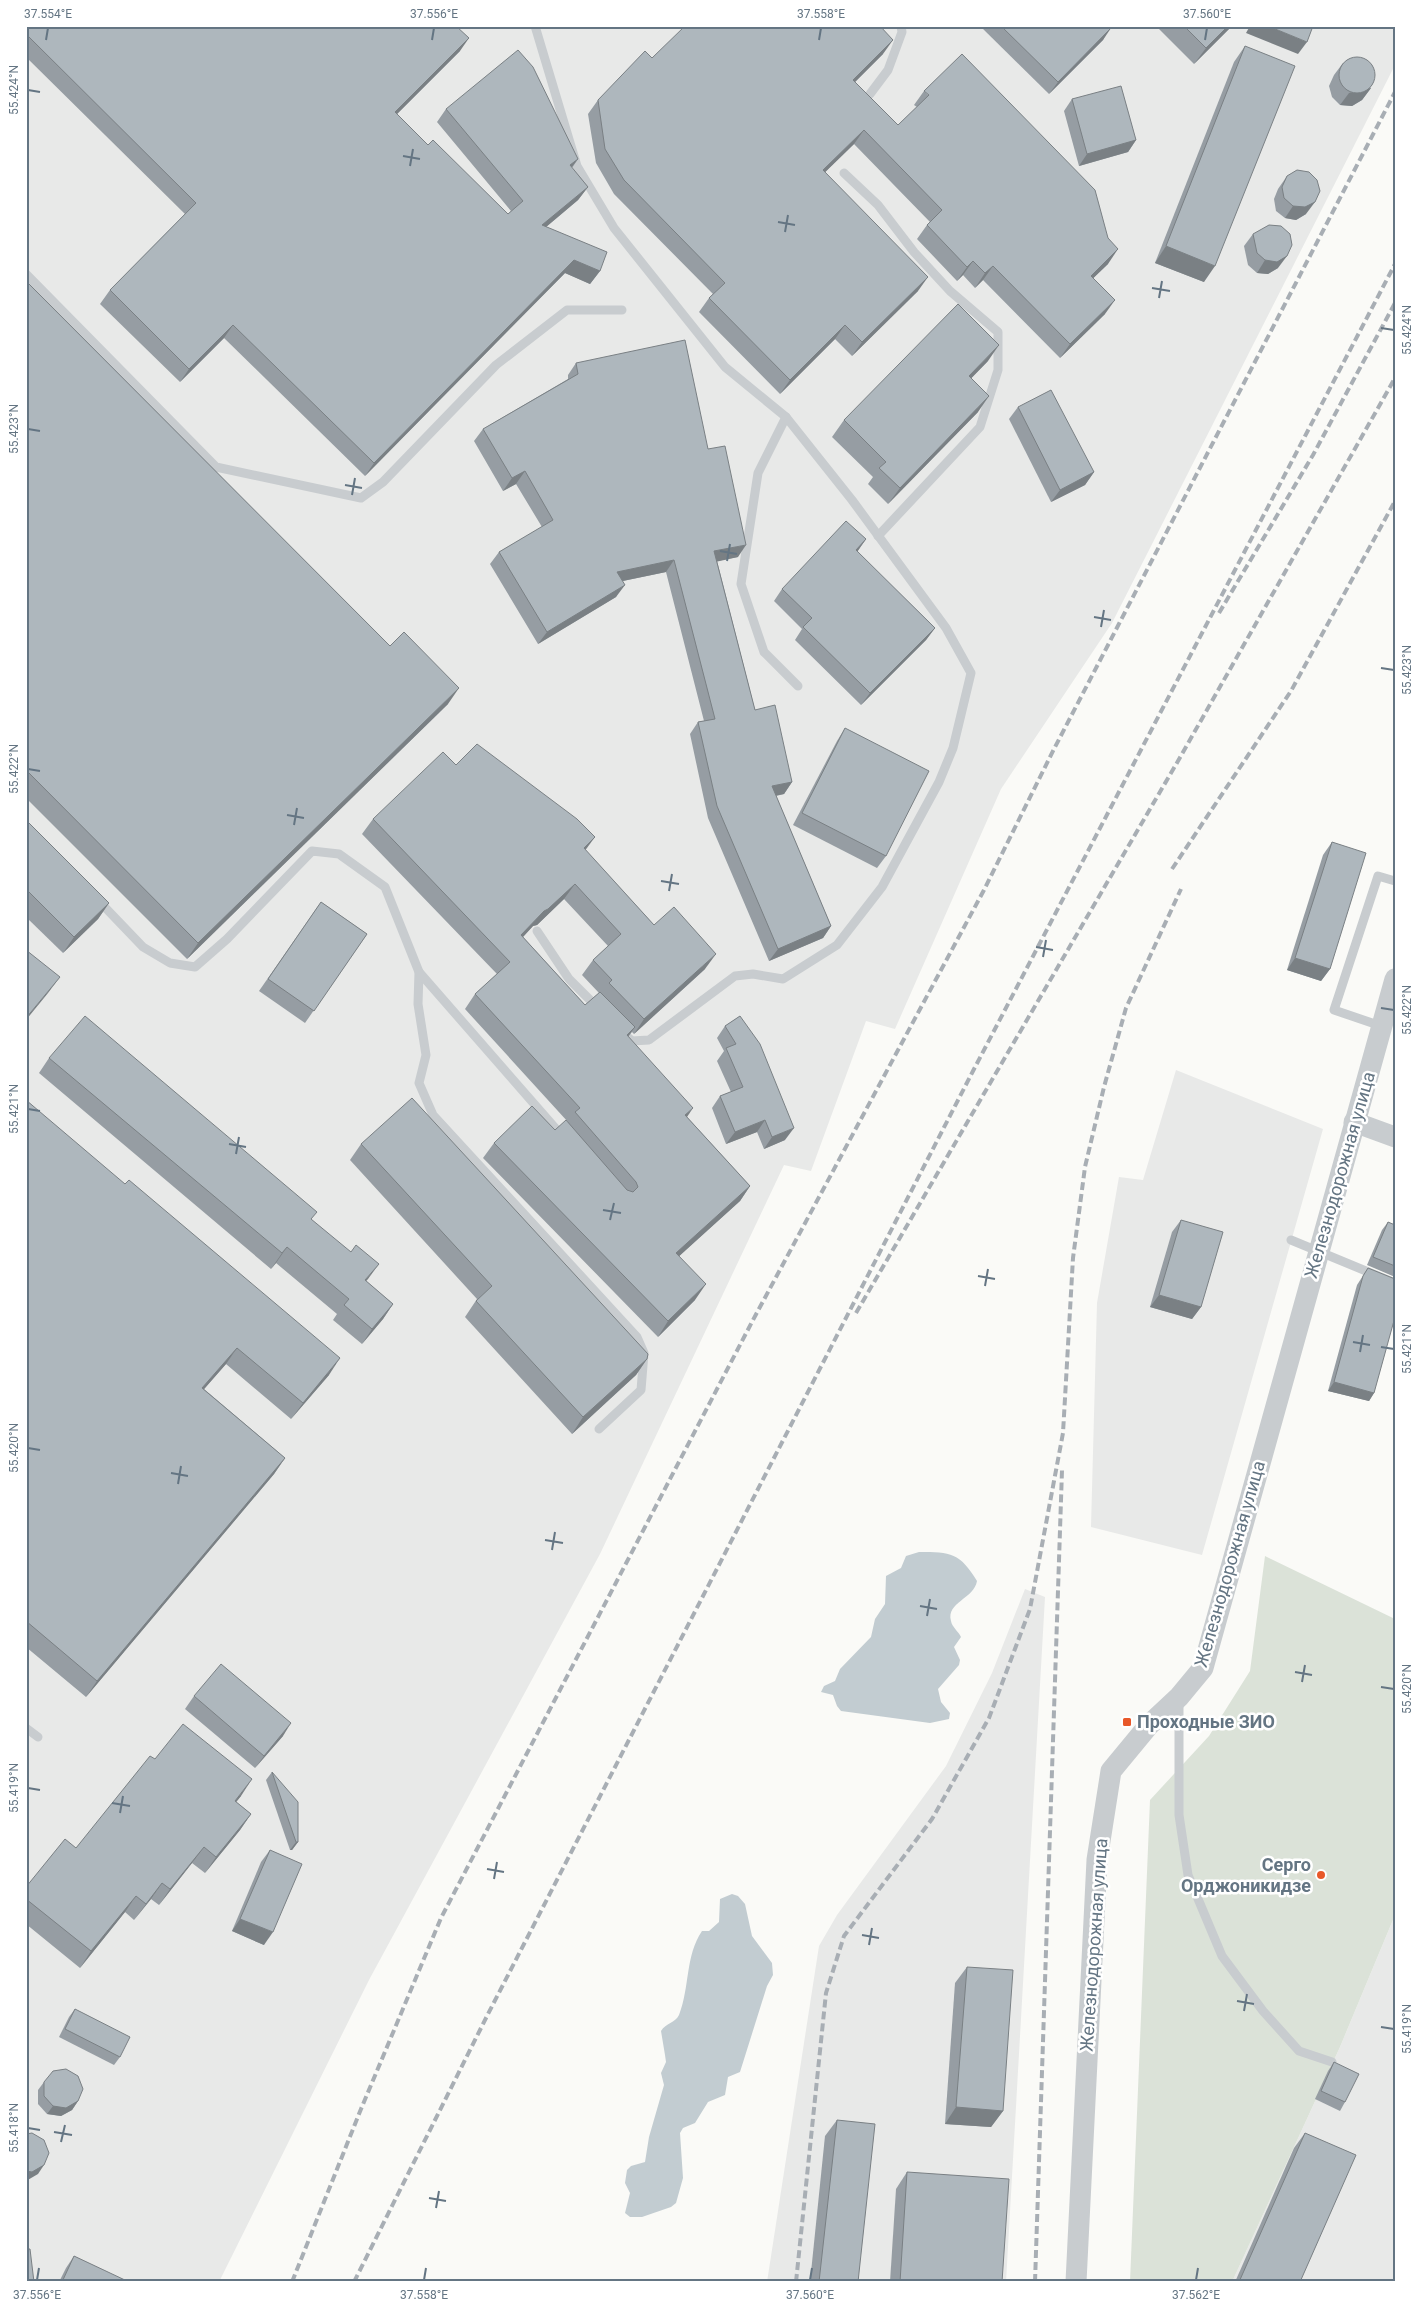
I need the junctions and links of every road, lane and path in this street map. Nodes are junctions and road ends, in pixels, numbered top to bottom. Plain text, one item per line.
1 (535, 26) edge
2 (901, 26) edge
3 (870, 94) edge
4 (844, 173) dead end
5 (26, 274) edge
6 (622, 310) dead end
7 (786, 417) junction
8 (878, 536) junction
9 (798, 686) dead end
10 (1395, 881) edge
11 (88, 889) edge
12 (537, 931) edge
13 (419, 972) junction
14 (1395, 980) edge
15 (604, 1014) edge
16 (1382, 1026) junction
17 (618, 1027) edge
18 (1354, 1122) junction
19 (1395, 1137) edge
20 (570, 1144) edge
21 (1291, 1240) dead end
22 (1319, 1250) junction
23 (1395, 1283) edge
24 (599, 1429) dead end
25 (1178, 1697) junction
26 (26, 1728) edge
27 (38, 1737) dead end
28 (1332, 2062) edge
29 (1076, 2282) edge

1 - 7 lane
2 - 3 lane
4 - 8 lane
5 - 6 lane
7 - 8 lane
7 - 9 lane
8 - 17 lane
10 - 16 lane
11 - 13 lane
12 - 15 lane
13 - 20 lane
13 - 24 lane
14 - 16 street, Железнодорожная улица
16 - 18 street, Железнодорожная улица
18 - 19 street
18 - 22 street, Железнодорожная улица
21 - 22 lane
22 - 23 lane
22 - 25 street, Железнодорожная улица
25 - 28 lane
25 - 29 street, Железнодорожная улица
26 - 27 lane

